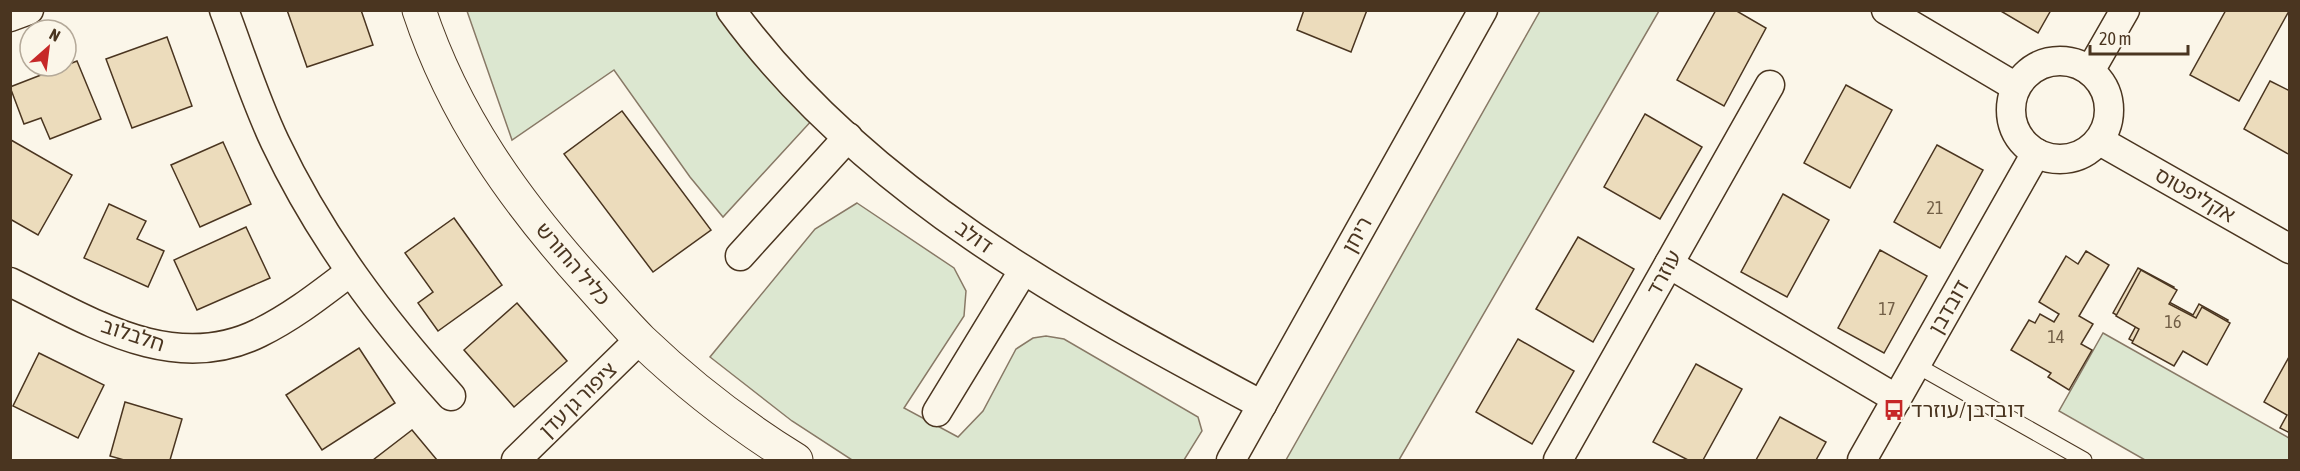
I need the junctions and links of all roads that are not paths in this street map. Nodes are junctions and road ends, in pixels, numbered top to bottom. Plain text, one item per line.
1 (29, 10) edge
2 (224, 10) edge
3 (419, 10) edge
4 (731, 10) edge
5 (1483, 10) edge
6 (1886, 10) edge
7 (2125, 10) edge
8 (10, 16) edge
9 (2090, 71) junction
10 (1770, 85) dead end
11 (2016, 87) junction
12 (848, 137) junction
13 (2100, 141) junction
14 (2036, 153) junction
15 (2289, 249) edge
16 (740, 256) dead end
17 (1668, 264) junction
18 (1023, 271) junction
19 (350, 272) junction
20 (10, 282) edge
21 (640, 339) junction
22 (1916, 364) junction
23 (451, 396) dead end
24 (1897, 399) junction
25 (1262, 405) junction
26 (937, 412) dead end
27 (516, 460) edge
28 (796, 460) edge
29 (1231, 460) edge
30 (1558, 460) edge
31 (1862, 460) edge
32 (2084, 460) edge

1 - 8 street
2 - 19 street
3 - 21 street, כליל החורש
4 - 12 street, דולב
5 - 25 street, ריחן
6 - 11 street
7 - 9 street
9 - 11 street
9 - 13 street
10 - 17 street, עוזרד
11 - 14 street
12 - 16 street
12 - 18 street, דולב
13 - 14 street
13 - 15 street, אקליפטוס
14 - 22 street, דובדבן
17 - 24 street
17 - 30 street, עוזרד
18 - 25 street, דולב
18 - 26 street
19 - 20 street, חלבלוב
19 - 23 street
21 - 27 street, ציפור גן עדן
21 - 28 street, כליל החורש
22 - 24 street, דובדבן
22 - 32 lane
24 - 31 street, דובדבן
25 - 29 street, ריחן

